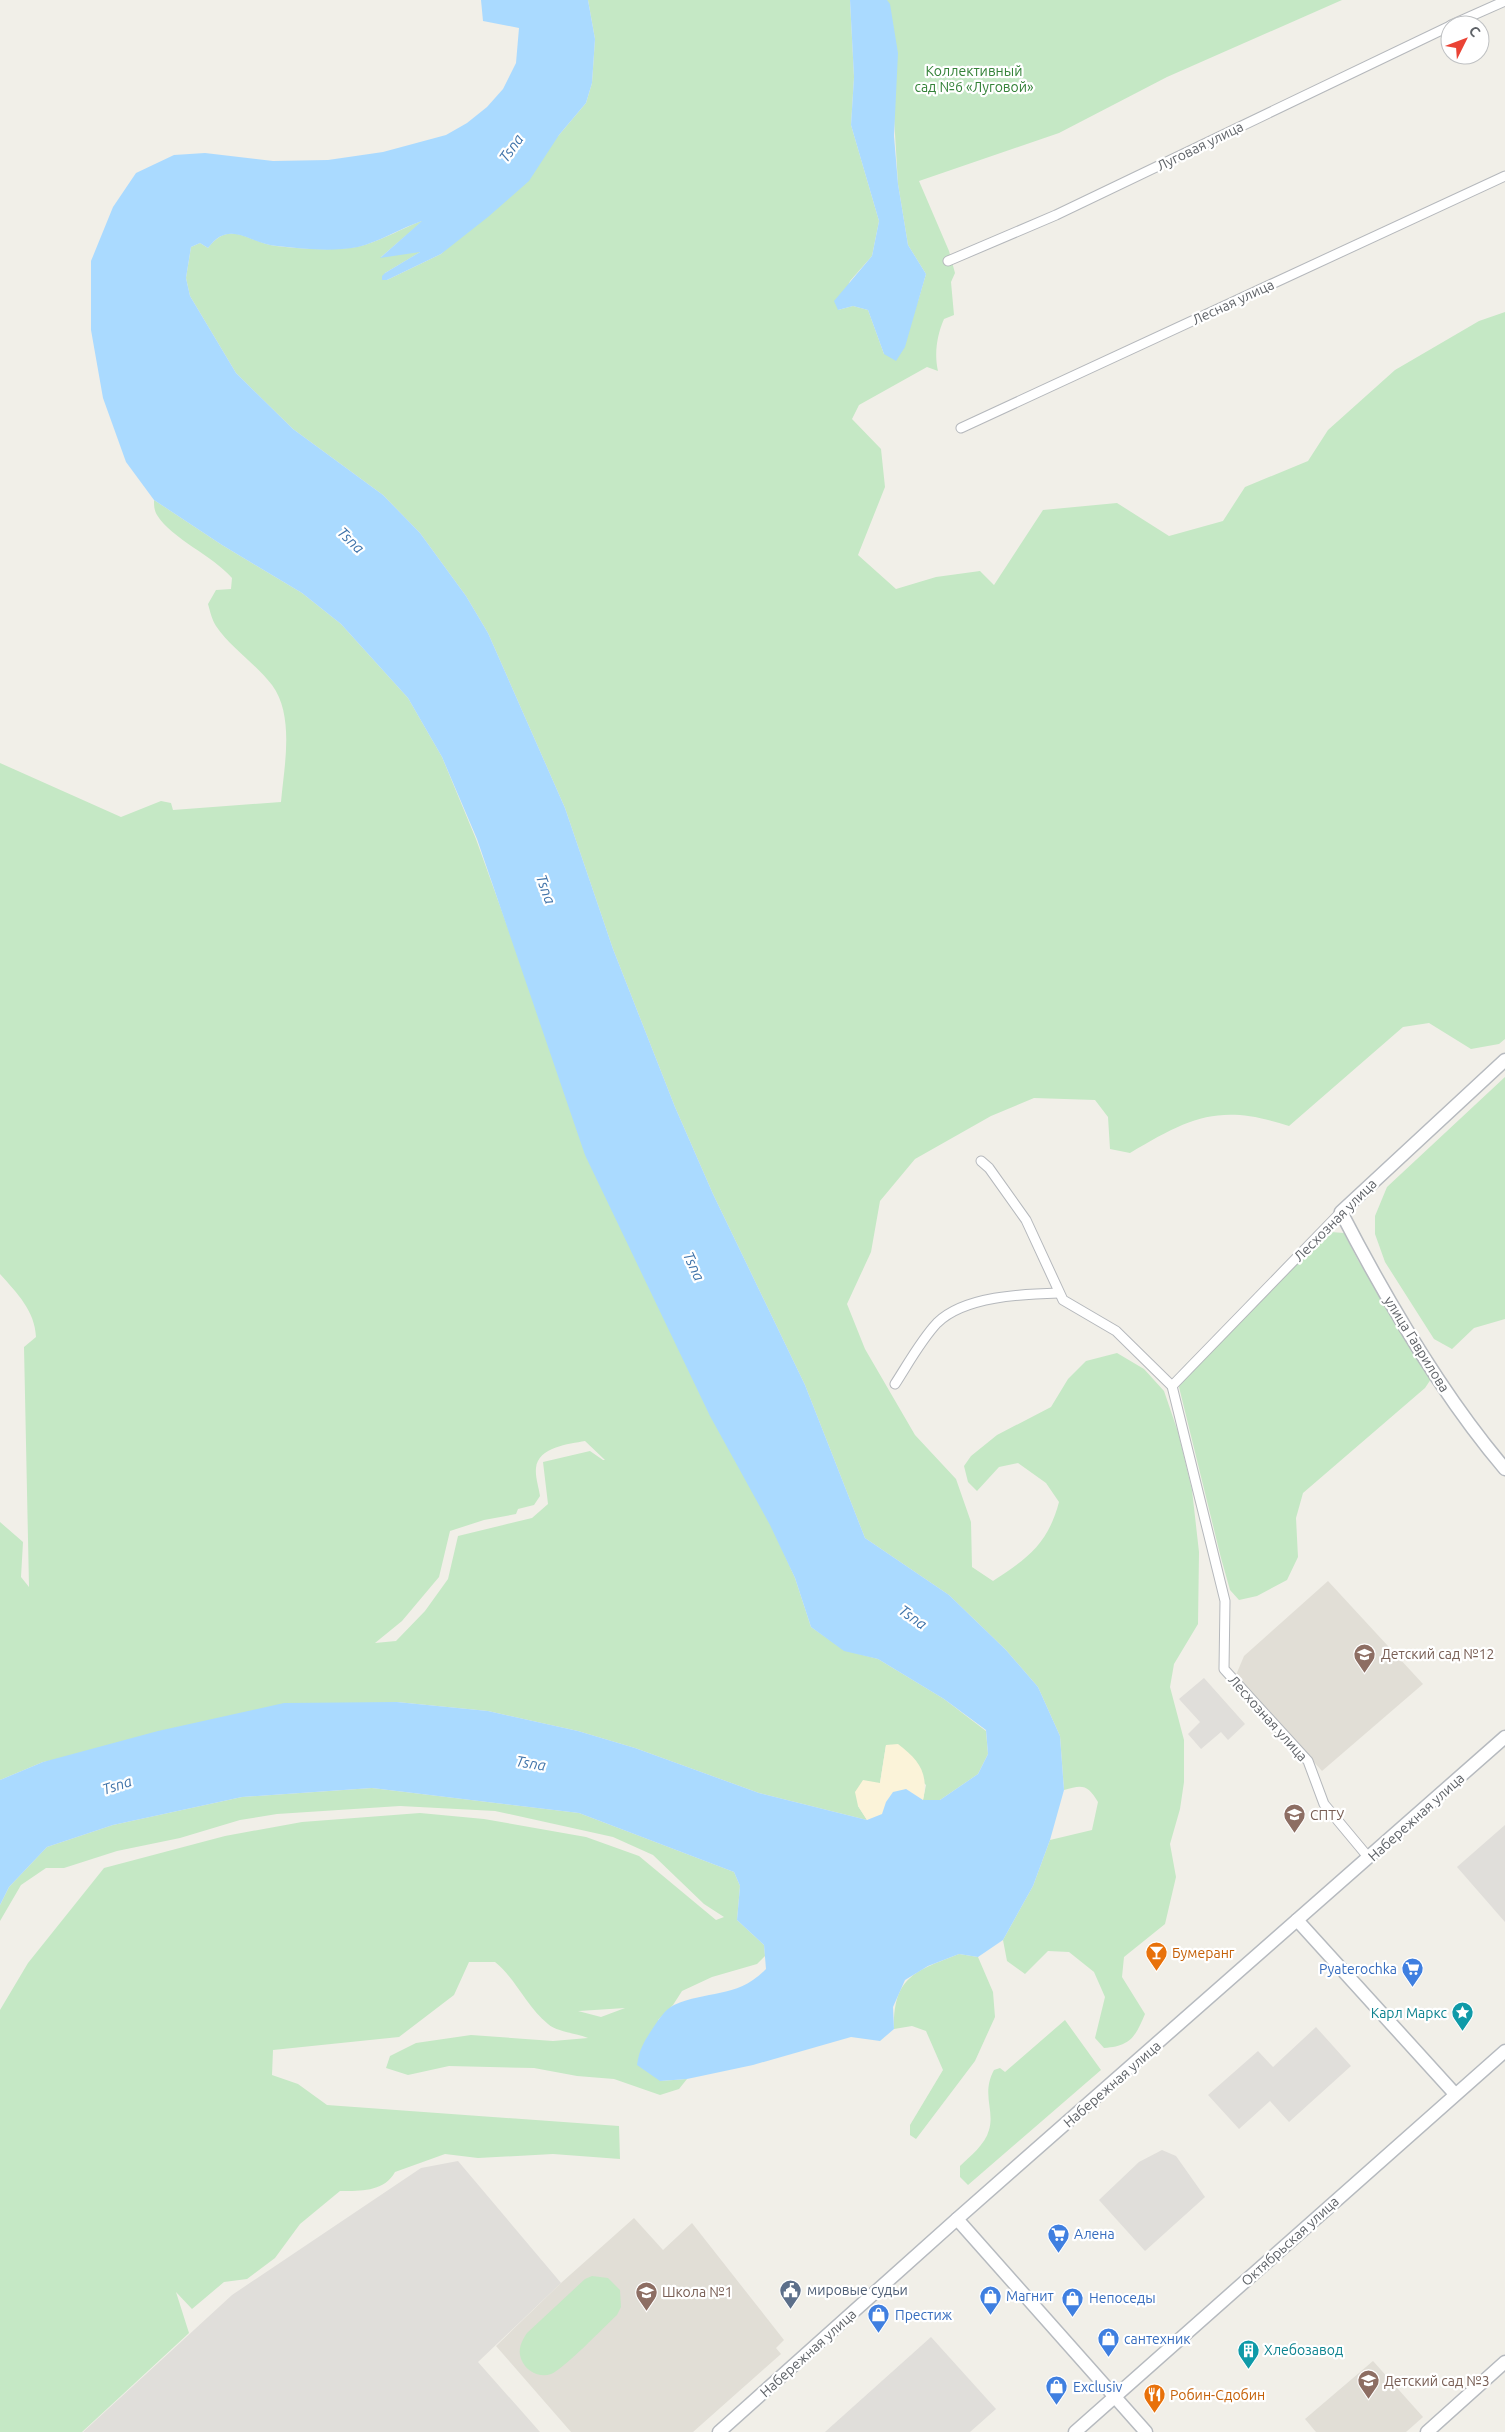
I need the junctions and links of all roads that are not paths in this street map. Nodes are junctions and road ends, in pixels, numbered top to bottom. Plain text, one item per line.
1 (1505, 1) edge
2 (1474, 15) edge
3 (1440, 30) edge
4 (1505, 176) edge
5 (948, 261) dead end
6 (961, 428) dead end
7 (1505, 1060) edge
8 (980, 1162) dead end
9 (1341, 1212) junction
10 (1059, 1293) junction
11 (895, 1384) dead end
12 (1172, 1386) junction
13 (1505, 1469) edge
14 (1505, 1737) edge
15 (1369, 1858) junction
16 (1297, 1920) junction
17 (1505, 2051) edge
18 (1455, 2094) junction
19 (957, 2219) junction
20 (1505, 2362) edge
21 (1114, 2397) junction
22 (719, 2432) edge
23 (1075, 2432) edge
24 (1146, 2432) edge
25 (1427, 2432) edge

1 - 2 street, Луговая улица
3 - 5 street, Луговая улица
4 - 6 street, Лесная улица
7 - 9 street, Лесхозная улица
8 - 10 street
9 - 12 street, Лесхозная улица
9 - 13 street, улица Гаврилова
10 - 11 street
10 - 12 street
12 - 15 street, Лесхозная улица
14 - 15 street, Набережная улица
15 - 16 street, Набережная улица
16 - 18 street
16 - 19 street, Набережная улица
17 - 18 street, Октябрьская улица
18 - 21 street, Октябрьская улица
19 - 21 street
19 - 22 street, Набережная улица
20 - 25 street
21 - 23 street, Октябрьская улица
21 - 24 street

